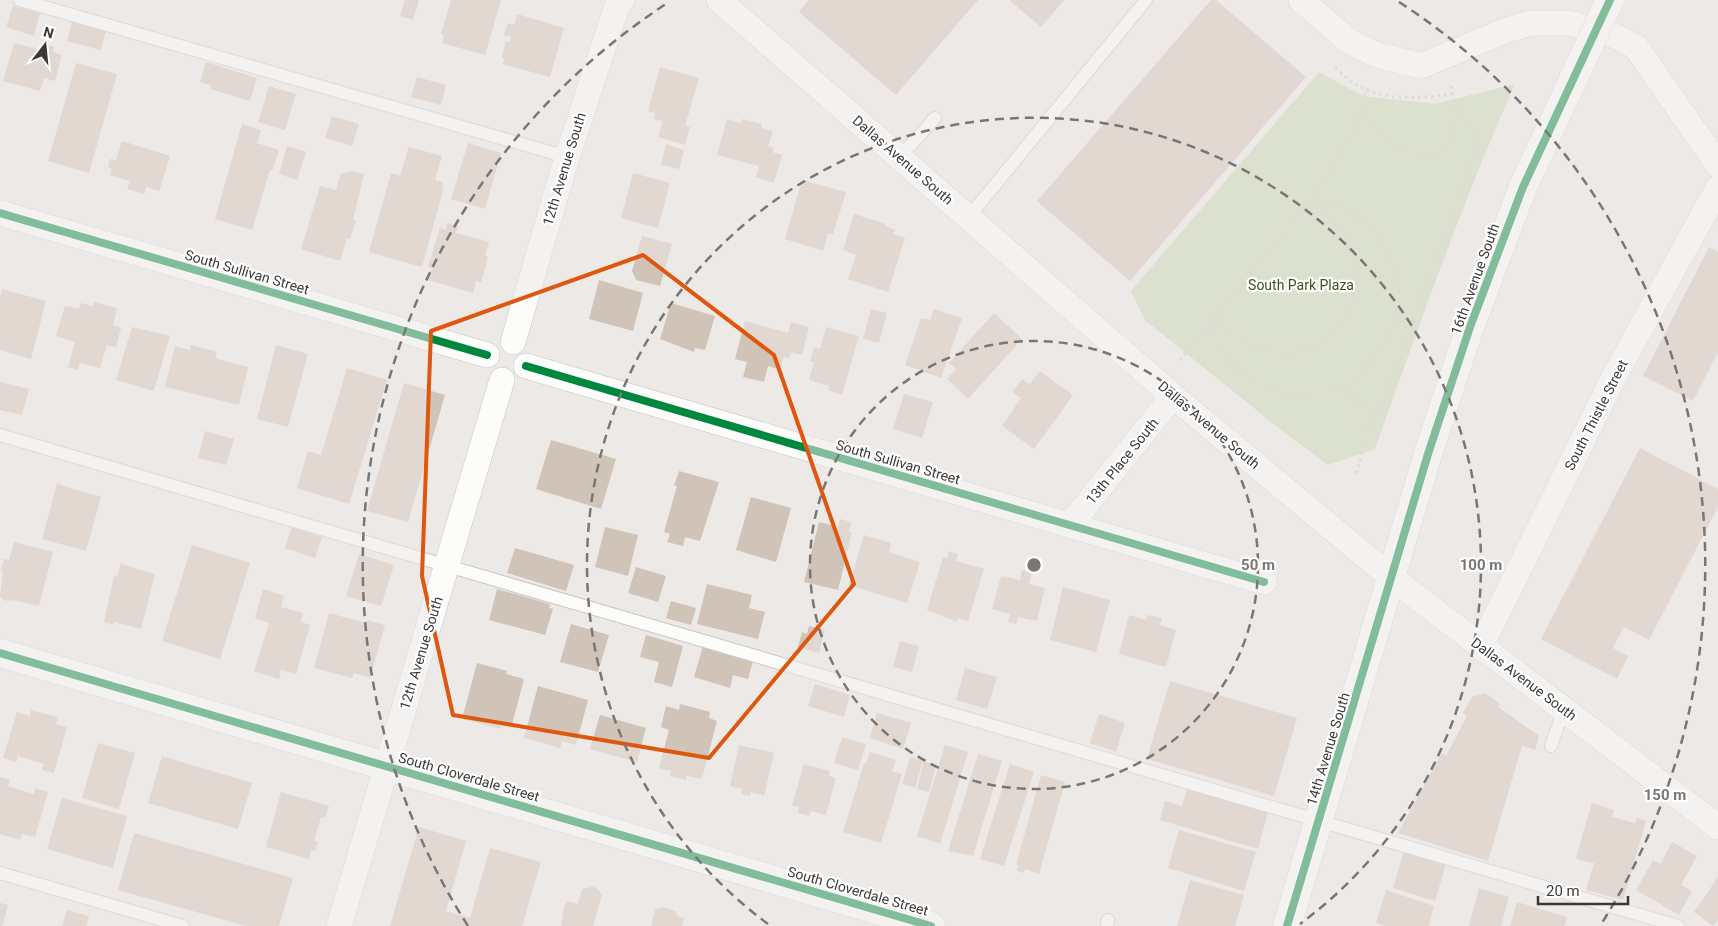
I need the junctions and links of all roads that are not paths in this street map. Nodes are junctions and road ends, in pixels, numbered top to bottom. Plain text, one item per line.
1 (20, 0) edge
2 (622, 0) edge
3 (719, 0) edge
4 (1146, 0) edge
5 (1301, 0) edge
6 (1610, 0) edge
7 (935, 118) dead end
8 (567, 157) junction
9 (900, 158) junction
10 (1718, 164) edge
11 (1718, 188) edge
12 (0, 213) edge
13 (968, 218) junction
14 (513, 342) junction
15 (487, 355) junction
16 (526, 366) junction
17 (502, 380) junction
18 (1174, 396) junction
19 (0, 435) edge
20 (1070, 525) junction
21 (447, 565) junction
22 (1393, 579) junction
23 (1264, 582) dead end
24 (1481, 646) junction
25 (0, 653) edge
26 (1564, 710) junction
27 (1551, 746) dead end
28 (387, 766) junction
29 (1319, 821) junction
30 (1718, 828) edge
31 (0, 873) edge
32 (182, 926) edge
33 (339, 926) edge
34 (931, 926) edge
35 (1287, 926) edge
36 (1678, 926) edge

1 - 8 lane
2 - 8 street, 12th Avenue South
3 - 9 street, Dallas Avenue South
4 - 13 lane
5 - 10 street
6 - 22 main road, 16th Avenue South, bridge
7 - 9 lane
8 - 14 street, 12th Avenue South
9 - 13 street, Dallas Avenue South
11 - 24 street, South Thistle Street
12 - 15 street, South Sullivan Street
13 - 18 street, Dallas Avenue South
14 - 15 street
14 - 16 street
15 - 17 street
16 - 17 street
16 - 20 street, South Sullivan Street
17 - 21 street, 12th Avenue South
18 - 20 street, 13th Place South
18 - 22 street, Dallas Avenue South
19 - 21 lane
20 - 23 street, South Sullivan Street
21 - 28 street, 12th Avenue South
21 - 29 lane
22 - 24 street, Dallas Avenue South
22 - 29 main road, 14th Avenue South
24 - 26 street, Dallas Avenue South
25 - 28 main road, South Cloverdale Street
26 - 27 lane
26 - 30 street, Dallas Avenue South
28 - 33 street, 12th Avenue South
28 - 34 main road, South Cloverdale Street
29 - 35 main road, 14th Avenue South
29 - 36 lane
31 - 32 lane

